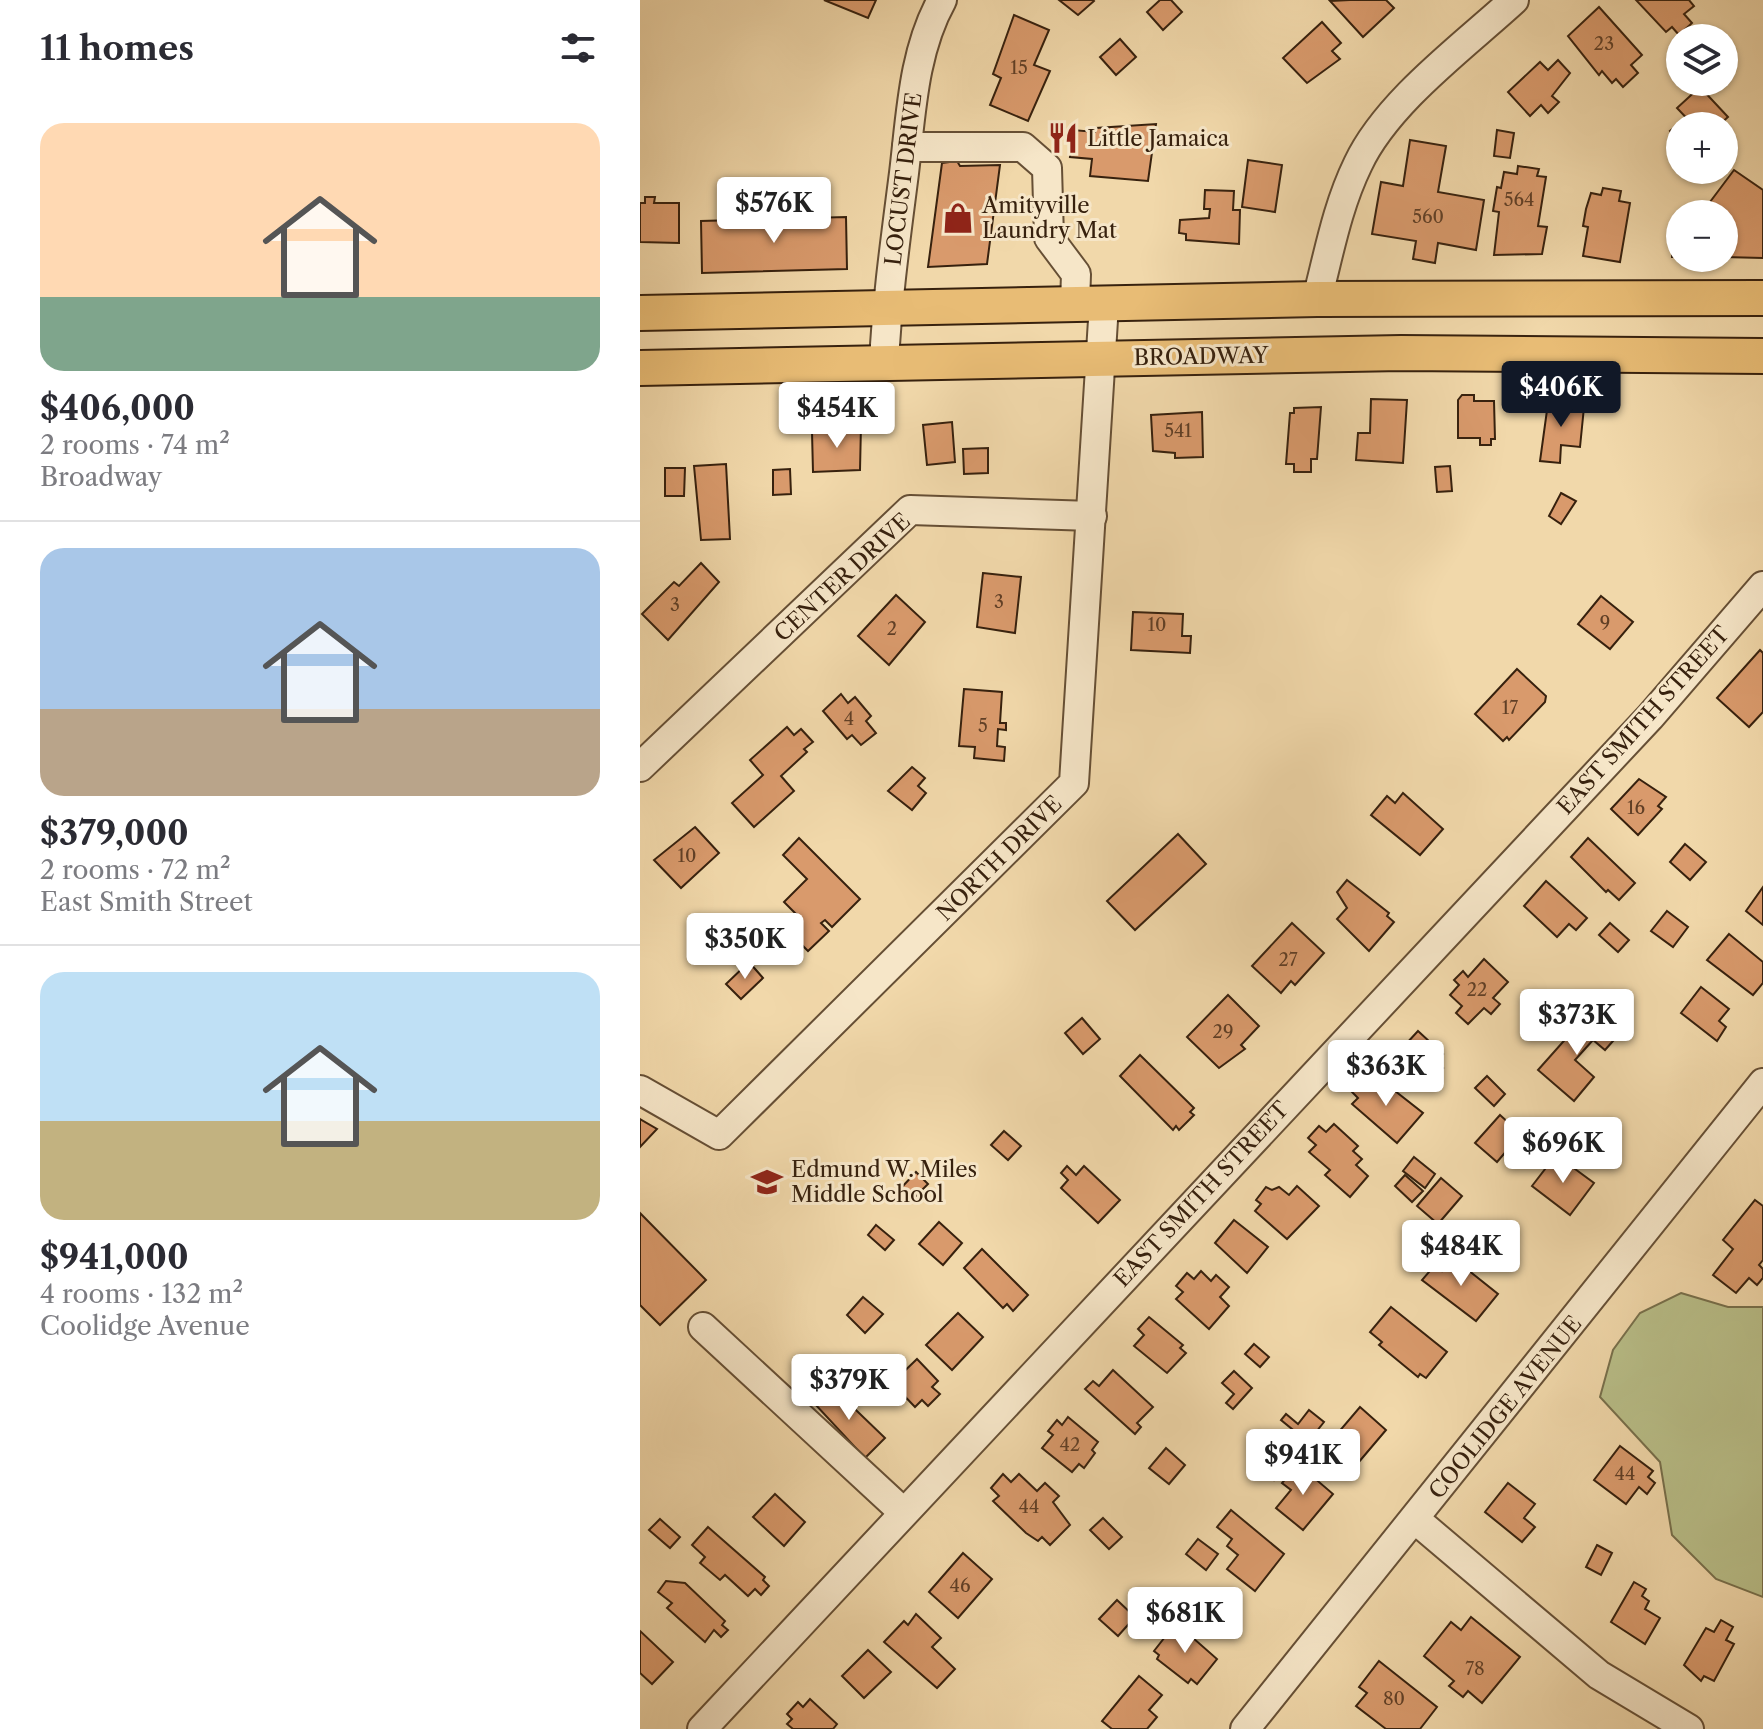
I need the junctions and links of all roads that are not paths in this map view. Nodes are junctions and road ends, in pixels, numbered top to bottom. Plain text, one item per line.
1 (942, 0) edge
2 (1514, 0) edge
3 (907, 147) junction
4 (1763, 298) edge
5 (1317, 299) junction
6 (1089, 304) junction
7 (887, 308) junction
8 (640, 313) edge
9 (1102, 356) junction
10 (1763, 356) edge
11 (884, 363) junction
12 (640, 368) edge
13 (1092, 516) junction
14 (1763, 586) edge
15 (640, 767) edge
16 (1763, 1083) edge
17 (640, 1090) edge
18 (703, 1327) dead end
19 (903, 1512) junction
20 (1416, 1520) junction
21 (702, 1729) edge
22 (1245, 1729) edge
23 (1689, 1729) edge

1 - 3 street, LOCUST DRIVE
2 - 5 street
3 - 6 street, NORTH DRIVE
3 - 7 street, LOCUST DRIVE
4 - 5 main road
5 - 6 main road
6 - 7 main road
6 - 9 street, NORTH DRIVE
7 - 8 main road
7 - 11 street, LOCUST DRIVE
9 - 10 main road, BROADWAY
9 - 11 main road, BROADWAY
9 - 13 street, NORTH DRIVE
11 - 12 main road, BROADWAY
13 - 15 street, CENTER DRIVE
13 - 17 street, NORTH DRIVE
14 - 19 street, EAST SMITH STREET
16 - 20 street, COOLIDGE AVENUE
18 - 19 street
19 - 21 street, EAST SMITH STREET
20 - 22 street, COOLIDGE AVENUE
20 - 23 street

